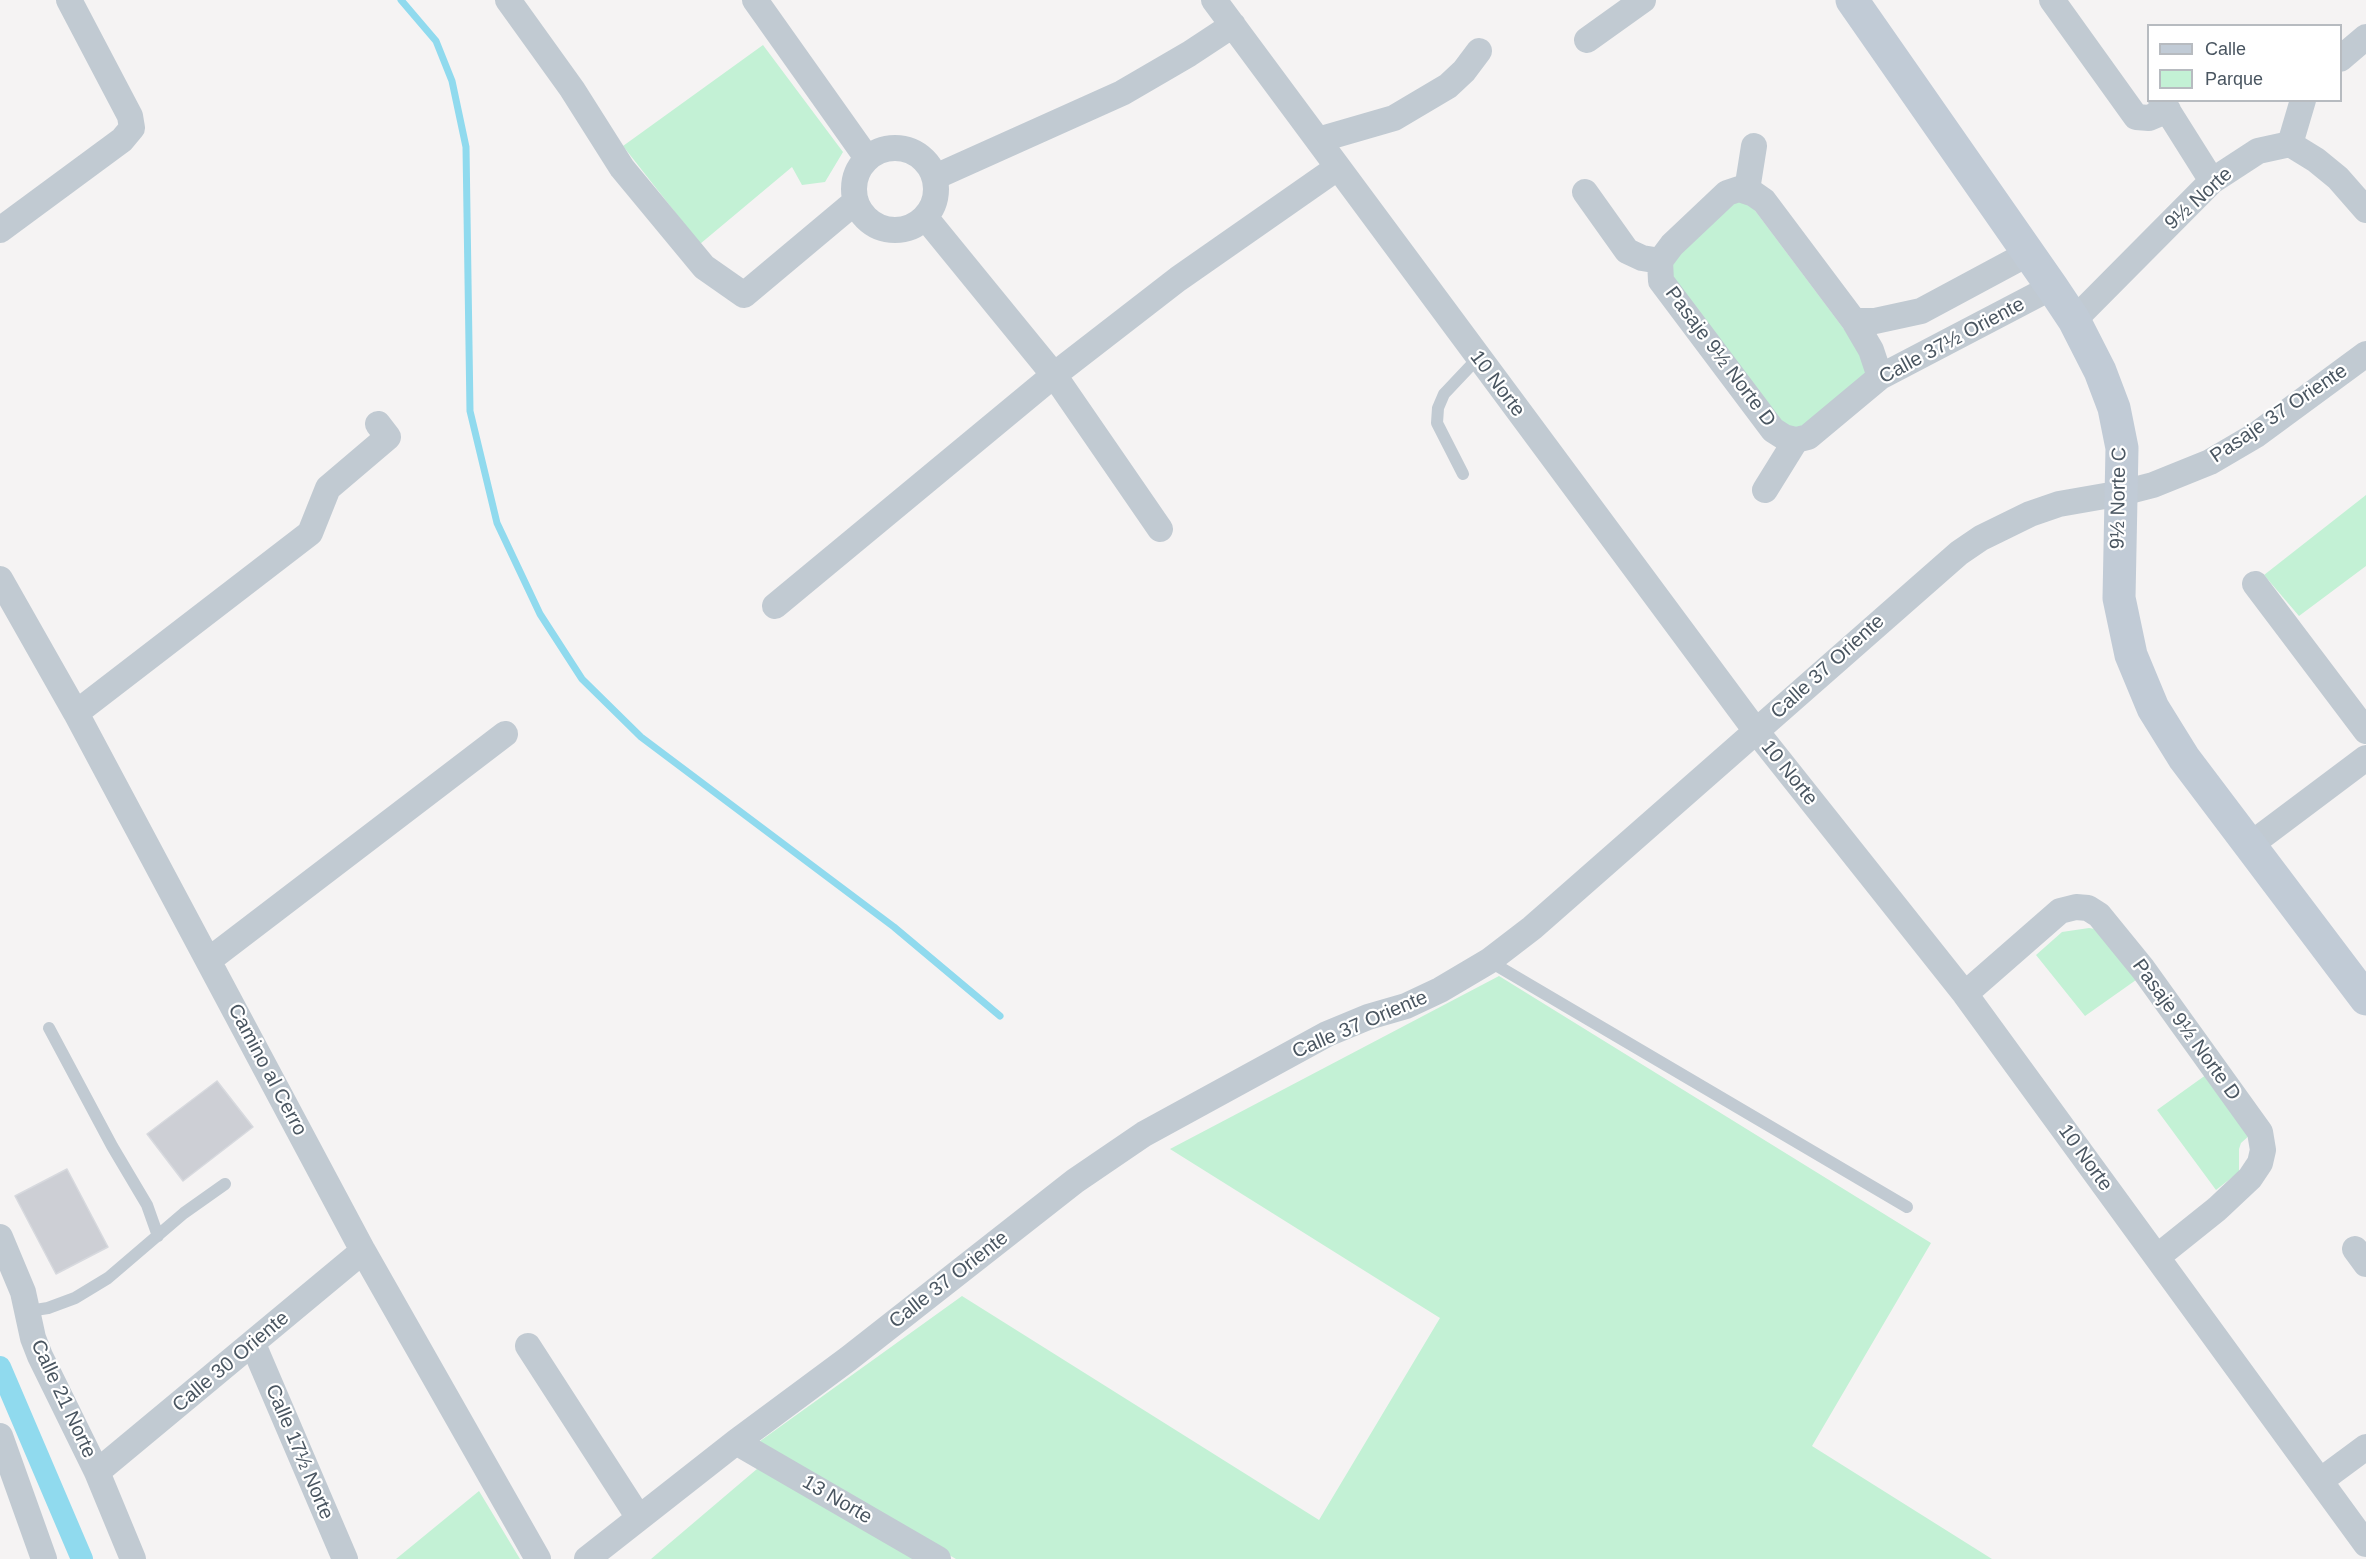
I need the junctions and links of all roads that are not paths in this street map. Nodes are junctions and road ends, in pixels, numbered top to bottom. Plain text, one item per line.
1 (69, 0) edge
2 (508, 0) edge
3 (755, 0) edge
4 (1214, 0) edge
5 (1643, 0) edge
6 (1852, 0) edge
7 (2052, 0) edge
8 (1233, 25) junction
9 (2366, 37) edge
10 (1587, 40) dead end
11 (1479, 51) dead end
12 (2342, 57) edge
13 (2302, 102) edge
14 (2164, 105) edge
15 (1318, 140) junction
16 (2290, 144) junction
17 (1754, 146) dead end
18 (867, 158) junction
19 (1337, 168) junction
20 (934, 177) junction
21 (2212, 181) junction
22 (1746, 190) junction
23 (1585, 192) dead end
24 (855, 201) junction
25 (2366, 210) edge
26 (925, 217) junction
27 (0, 230) edge
28 (2029, 253) junction
29 (1660, 261) junction
30 (2052, 287) junction
31 (2074, 320) junction
32 (1854, 321) junction
33 (2366, 354) edge
34 (1478, 358) junction
35 (1054, 375) junction
36 (1880, 377) junction
37 (378, 424) dead end
38 (1796, 440) junction
39 (1463, 474) dead end
40 (1765, 490) dead end
41 (2122, 493) junction
42 (1160, 529) dead end
43 (0, 579) edge
44 (2255, 584) dead end
45 (774, 606) dead end
46 (76, 713) junction
47 (1756, 731) junction
48 (2366, 731) edge
49 (505, 734) dead end
50 (2366, 758) edge
51 (2250, 845) junction
52 (209, 960) junction
53 (1489, 961) junction
54 (1965, 994) junction
55 (2366, 999) edge
56 (49, 1028) dead end
57 (225, 1184) dead end
58 (1907, 1207) dead end
59 (158, 1236) junction
60 (0, 1237) edge
61 (363, 1251) junction
62 (2157, 1257) junction
63 (29, 1311) junction
64 (253, 1344) junction
65 (528, 1346) dead end
66 (0, 1436) edge
67 (736, 1442) junction
68 (2366, 1447) edge
69 (97, 1472) junction
70 (2320, 1481) junction
71 (639, 1518) junction
72 (2366, 1544) edge
73 (44, 1559) edge
74 (133, 1559) edge
75 (345, 1559) edge
76 (538, 1559) edge
77 (587, 1559) edge
78 (938, 1559) edge

1 - 27 street
2 - 24 street
3 - 18 street
4 - 8 street, 10 Norte
5 - 10 street
6 - 28 street, 9½ Norte C
7 - 14 street
8 - 15 street, 10 Norte
8 - 20 street
9 - 12 street
11 - 15 street
13 - 16 street
14 - 21 street
15 - 19 street, 10 Norte
16 - 21 street, 9½ Norte
16 - 25 street
17 - 22 street
18 - 20 street
18 - 24 street
19 - 34 street, 10 Norte
19 - 35 street
20 - 26 street
21 - 31 street, 9½ Norte
22 - 29 street
22 - 32 street
23 - 29 street, Pasaje 9½ Norte D
24 - 26 street
26 - 35 street
28 - 30 street, 9½ Norte C
28 - 32 street, Calle 37½ Oriente
29 - 38 street, Pasaje 9½ Norte D
30 - 31 street, 9½ Norte C
30 - 36 street, Calle 37½ Oriente
31 - 41 street, 9½ Norte C
32 - 36 street
33 - 41 street, Pasaje 37 Oriente
34 - 39 lane
34 - 47 street, 10 Norte
35 - 42 street
35 - 45 street
36 - 38 street, Calle 37½ Oriente
37 - 46 street
38 - 40 street
41 - 47 street, Calle 37 Oriente
41 - 51 street, 9½ Norte C
43 - 46 street, Camino al Cerro
44 - 48 street
46 - 52 street, Camino al Cerro
47 - 53 street, Calle 37 Oriente
47 - 54 street, 10 Norte
49 - 52 street
50 - 51 street
51 - 55 street, 9½ Norte C
52 - 61 street, Camino al Cerro
53 - 58 lane
53 - 67 street, Calle 37 Oriente
54 - 62 street, 10 Norte
54 - 62 street, Pasaje 9½ Norte D
56 - 59 lane
57 - 59 lane
59 - 63 lane
60 - 63 street, Calle 21 Norte
61 - 64 street, Calle 30 Oriente
61 - 76 street, Camino al Cerro
62 - 70 street, 10 Norte
63 - 69 street, Calle 21 Norte
64 - 69 street, Calle 30 Oriente
64 - 75 street, Calle 17½ Norte
65 - 71 street
66 - 73 street
67 - 71 street, Calle 37 Oriente
67 - 78 street, 13 Norte
68 - 70 street
69 - 74 street, Calle 21 Norte
70 - 72 street, 10 Norte
71 - 77 street, Calle 37 Oriente

